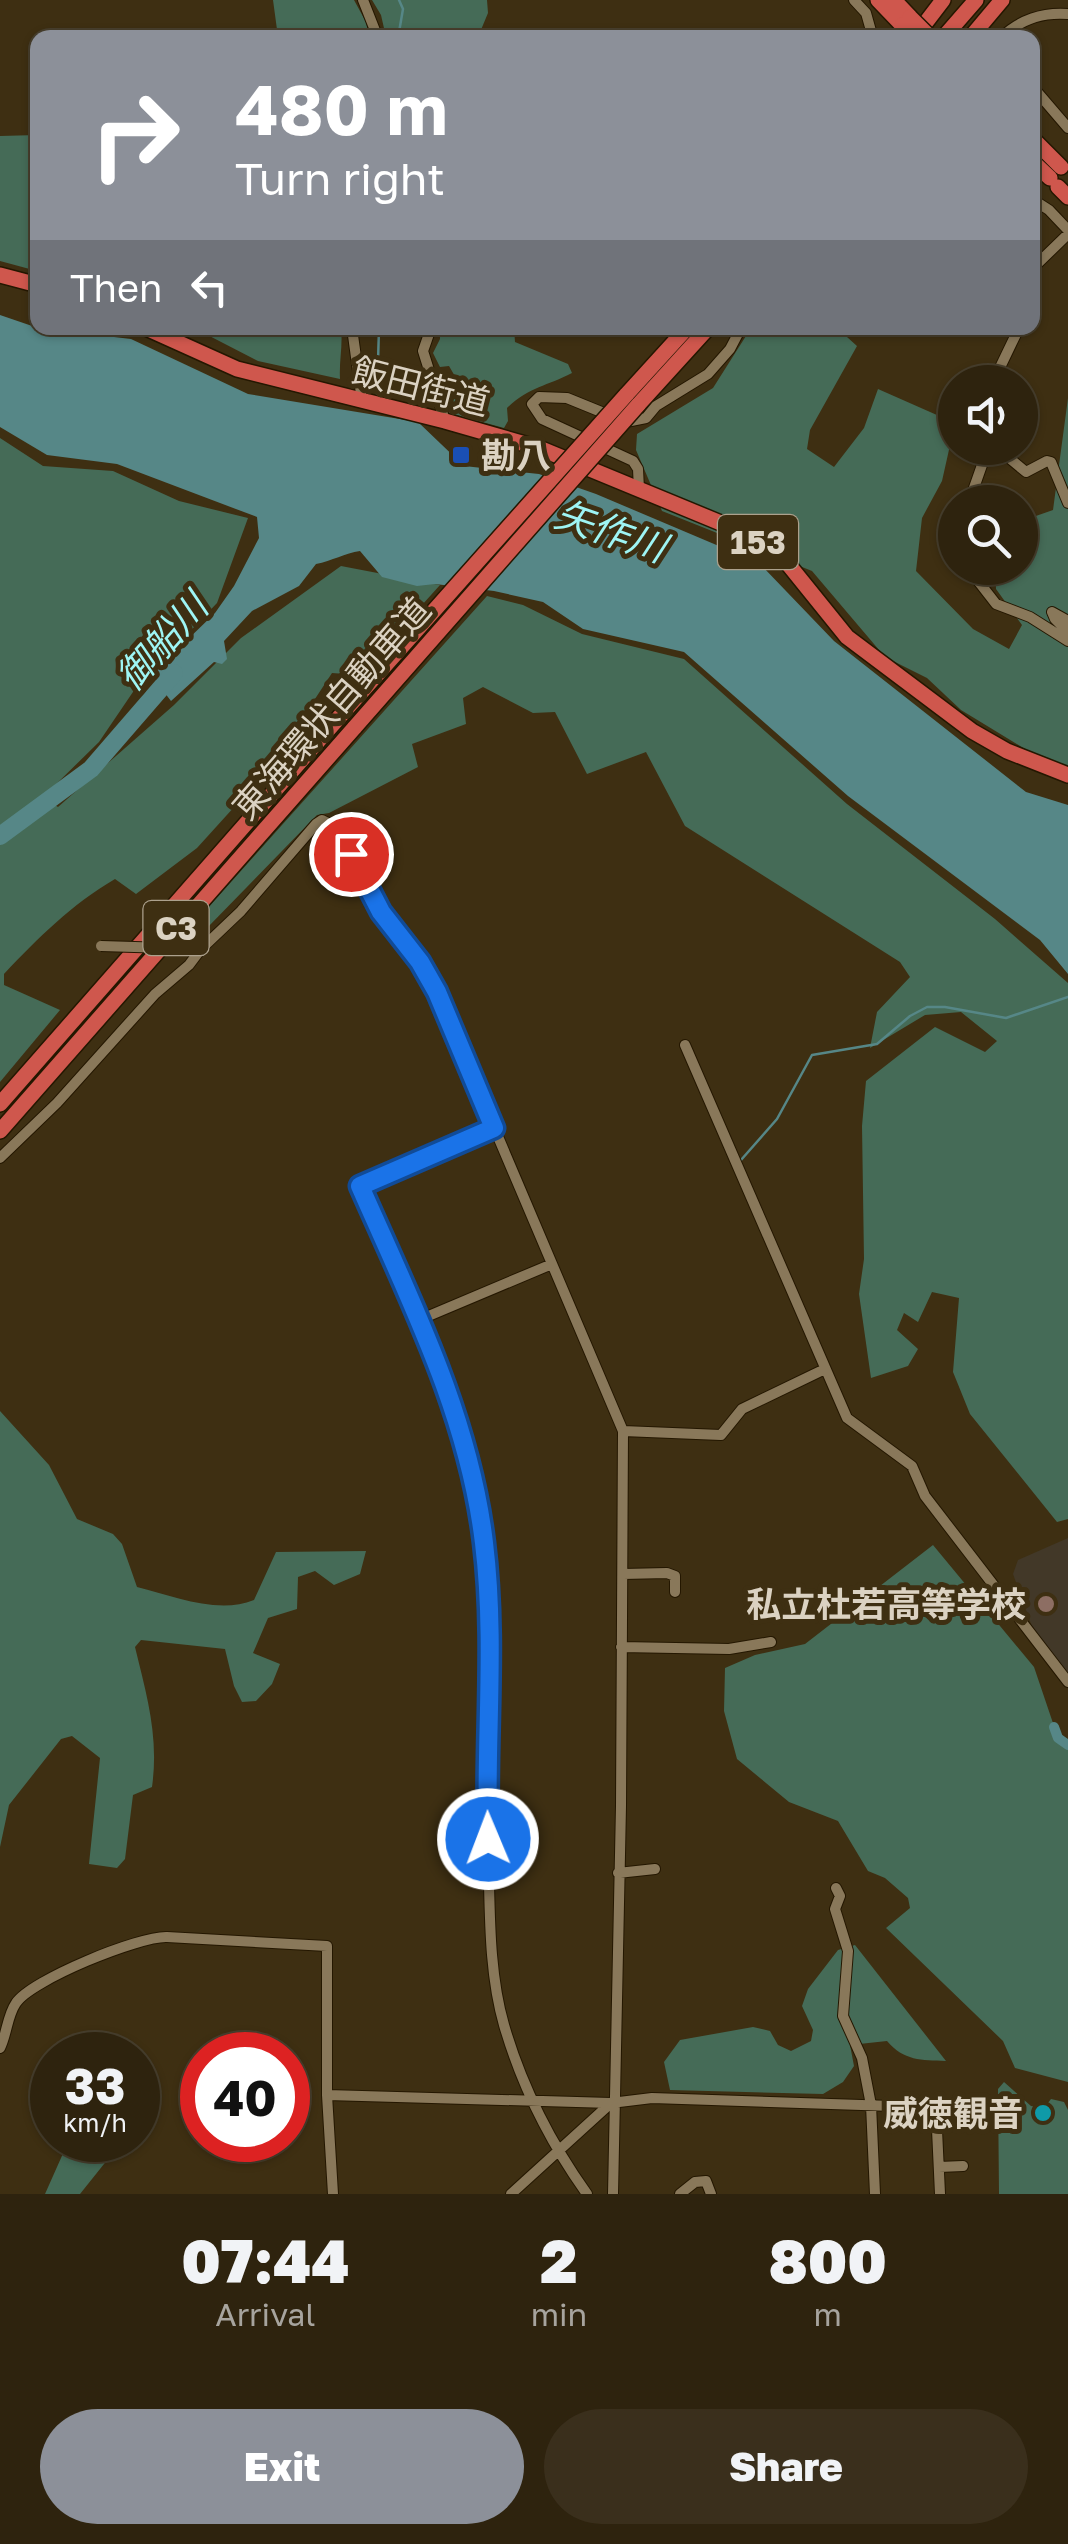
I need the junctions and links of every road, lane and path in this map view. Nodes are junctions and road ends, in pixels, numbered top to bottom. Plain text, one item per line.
1 (363, 0) edge
2 (854, 0) edge
3 (878, 0) edge
4 (894, 0) edge
5 (944, 0) edge
6 (976, 0) edge
7 (1000, 0) edge
8 (1068, 14) edge
9 (910, 29) edge
10 (375, 30) edge
11 (871, 30) edge
12 (949, 30) edge
13 (974, 30) edge
14 (1014, 30) edge
15 (1040, 95) edge
16 (1068, 128) edge
17 (1040, 151) edge
18 (1059, 182) edge
19 (1040, 204) edge
20 (1068, 232) edge
21 (1040, 261) edge
22 (0, 275) edge
23 (30, 283) edge
24 (162, 335) edge
25 (353, 335) edge
26 (428, 335) edge
27 (680, 335) edge
28 (701, 335) edge
29 (737, 335) edge
30 (1016, 335) edge
31 (1001, 365) edge
32 (632, 400) junction
33 (365, 401) junction
34 (444, 421) junction
35 (1018, 465) edge
36 (639, 489) junction
37 (1068, 503) edge
38 (981, 585) edge
39 (1068, 621) edge
40 (1068, 632) edge
41 (1068, 642) edge
42 (1068, 776) edge
43 (101, 946) dead end
44 (201, 949) junction
45 (684, 1045) dead end
46 (0, 1104) edge
47 (494, 1128) junction
48 (0, 1131) edge
49 (0, 1158) edge
50 (552, 1264) junction
51 (418, 1320) junction
52 (825, 1368) junction
53 (623, 1431) junction
54 (623, 1574) junction
55 (676, 1592) dead end
56 (770, 1642) dead end
57 (622, 1647) junction
58 (1068, 1682) edge
59 (654, 1869) dead end
60 (618, 1873) junction
61 (836, 1888) dead end
62 (0, 2048) edge
63 (327, 2095) junction
64 (532, 2101) junction
65 (612, 2103) junction
66 (871, 2105) junction
67 (936, 2108) junction
68 (984, 2109) dead end
69 (557, 2152) junction
70 (963, 2166) dead end
71 (939, 2167) junction
72 (332, 2194) edge
73 (511, 2194) edge
74 (587, 2194) edge
75 (612, 2194) edge
76 (680, 2194) edge
77 (711, 2194) edge
78 (876, 2194) edge
79 (940, 2194) edge

1 - 10 street
2 - 11 street
3 - 9 highway
4 - 9 highway
5 - 9 highway
6 - 12 highway
7 - 13 highway
8 - 14 street
15 - 16 street
17 - 18 highway
19 - 20 street
20 - 21 street
22 - 23 highway
24 - 33 highway, 飯田街道 / 153
25 - 33 street
26 - 34 street
27 - 32 highway, 東海環状自動車道 / C3
28 - 32 highway, 東海環状自動車道 / C3
29 - 36 street
30 - 31 street
32 - 46 highway, 東海環状自動車道 / C3, bridge
32 - 48 highway, 東海環状自動車道 / C3, bridge
33 - 34 highway, 飯田街道 / 153
34 - 36 highway, 飯田街道 / 153
35 - 37 street
36 - 42 highway, 飯田街道 / 153
38 - 41 street
39 - 40 street
43 - 44 street, bridge
44 - 47 street
44 - 49 street
45 - 52 street
47 - 50 street
47 - 51 street
50 - 51 street
50 - 53 street
51 - 64 street
52 - 53 street
52 - 58 street
53 - 54 street
54 - 55 street
54 - 57 street
56 - 57 street
57 - 60 street
59 - 60 street
60 - 65 street
61 - 66 street
62 - 63 street
63 - 64 street
63 - 72 street
64 - 65 street
64 - 69 street
65 - 66 street
65 - 69 street
65 - 75 street
66 - 67 street
66 - 78 street
67 - 68 street
67 - 71 street
69 - 73 street
69 - 74 street
70 - 71 street
71 - 79 street
76 - 77 street

